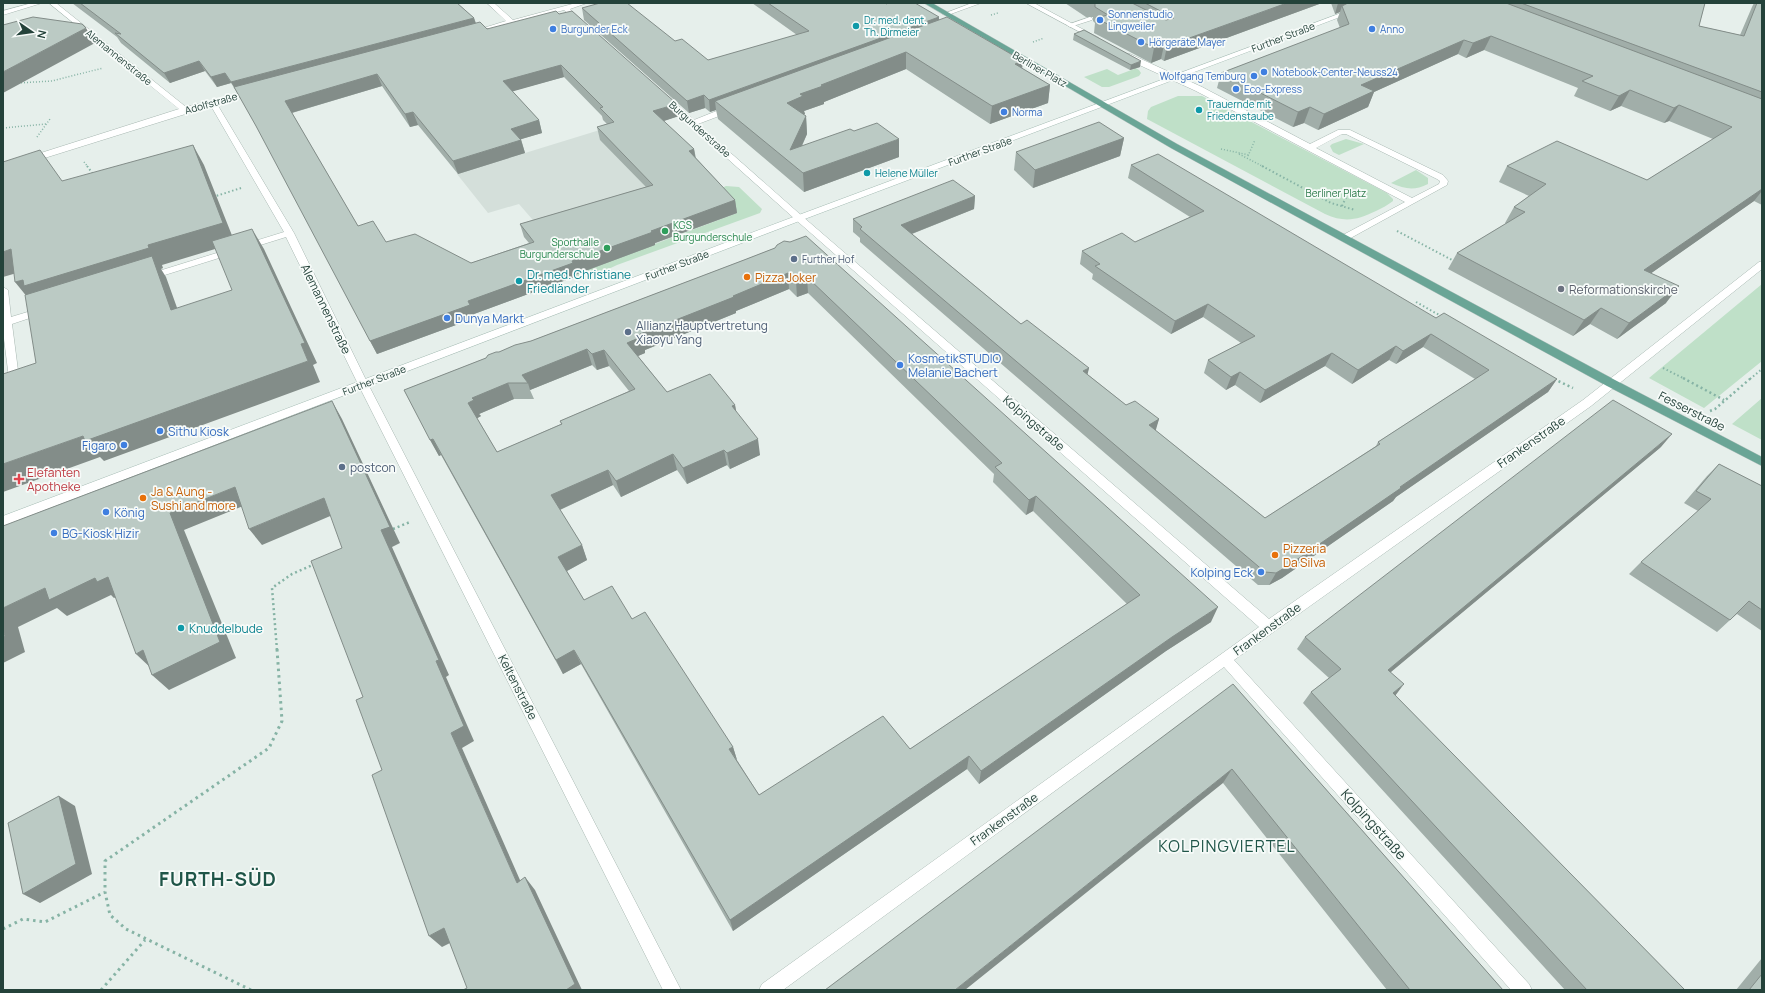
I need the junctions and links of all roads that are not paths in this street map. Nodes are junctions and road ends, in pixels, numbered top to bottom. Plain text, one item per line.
1 (39, 3) edge
2 (52, 3) edge
3 (490, 3) edge
4 (584, 3) edge
5 (926, 3) edge
6 (978, 3) edge
7 (1029, 3) edge
8 (1374, 3) edge
9 (565, 8) junction
10 (3, 13) edge
11 (946, 14) junction
12 (1090, 19) dead end
13 (511, 22) junction
14 (1070, 25) junction
15 (587, 28) edge
16 (474, 32) edge
17 (1101, 42) edge
18 (1120, 52) edge
19 (1174, 78) junction
20 (264, 89) edge
21 (660, 94) edge
22 (213, 103) junction
23 (1103, 105) junction
24 (738, 107) edge
25 (185, 110) junction
26 (693, 123) junction
27 (1309, 148) junction
28 (3, 168) edge
29 (1412, 202) junction
30 (799, 218) junction
31 (289, 233) junction
32 (1344, 238) junction
33 (1762, 264) edge
34 (138, 281) edge
35 (3, 290) edge
36 (50, 308) edge
37 (7, 322) junction
38 (363, 384) junction
39 (1611, 384) junction
40 (15, 388) edge
41 (1762, 462) edge
42 (3, 521) edge
43 (1269, 627) junction
44 (1225, 659) junction
45 (672, 990) edge
46 (768, 990) edge
47 (1523, 990) edge

1 - 10 street
2 - 25 street, Alemannenstraße
3 - 13 street
4 - 9 street
5 - 11 main road, Berliner Platz
6 - 11 street
7 - 14 street
8 - 19 street, Further Straße
9 - 13 street
9 - 15 street
11 - 23 main road, Berliner Platz
12 - 14 street
13 - 16 street
14 - 17 street
18 - 19 street
19 - 23 street, Further Straße
19 - 27 street
20 - 22 street, Adolfstraße
21 - 26 street, Burgunderstraße
22 - 25 street, Adolfstraße
22 - 31 street, Alemannenstraße
23 - 30 street, Further Straße
23 - 32 main road, Berliner Platz
24 - 26 street
25 - 28 street, Adolfstraße
26 - 30 street, Burgunderstraße
27 - 29 street
27 - 29 street
29 - 32 street
30 - 38 street, Further Straße
30 - 43 street, Kolpingstraße
31 - 34 street
31 - 38 street, Alemannenstraße
32 - 39 main road, Berliner Platz
33 - 39 street, Frankenstraße
35 - 37 street
36 - 37 street
37 - 40 street
38 - 42 street, Further Straße
38 - 45 street, Keltenstraße
39 - 41 main road, Fesserstraße
39 - 43 street, Frankenstraße
43 - 44 street, Frankenstraße
44 - 46 street, Frankenstraße
44 - 47 street, Kolpingstraße

